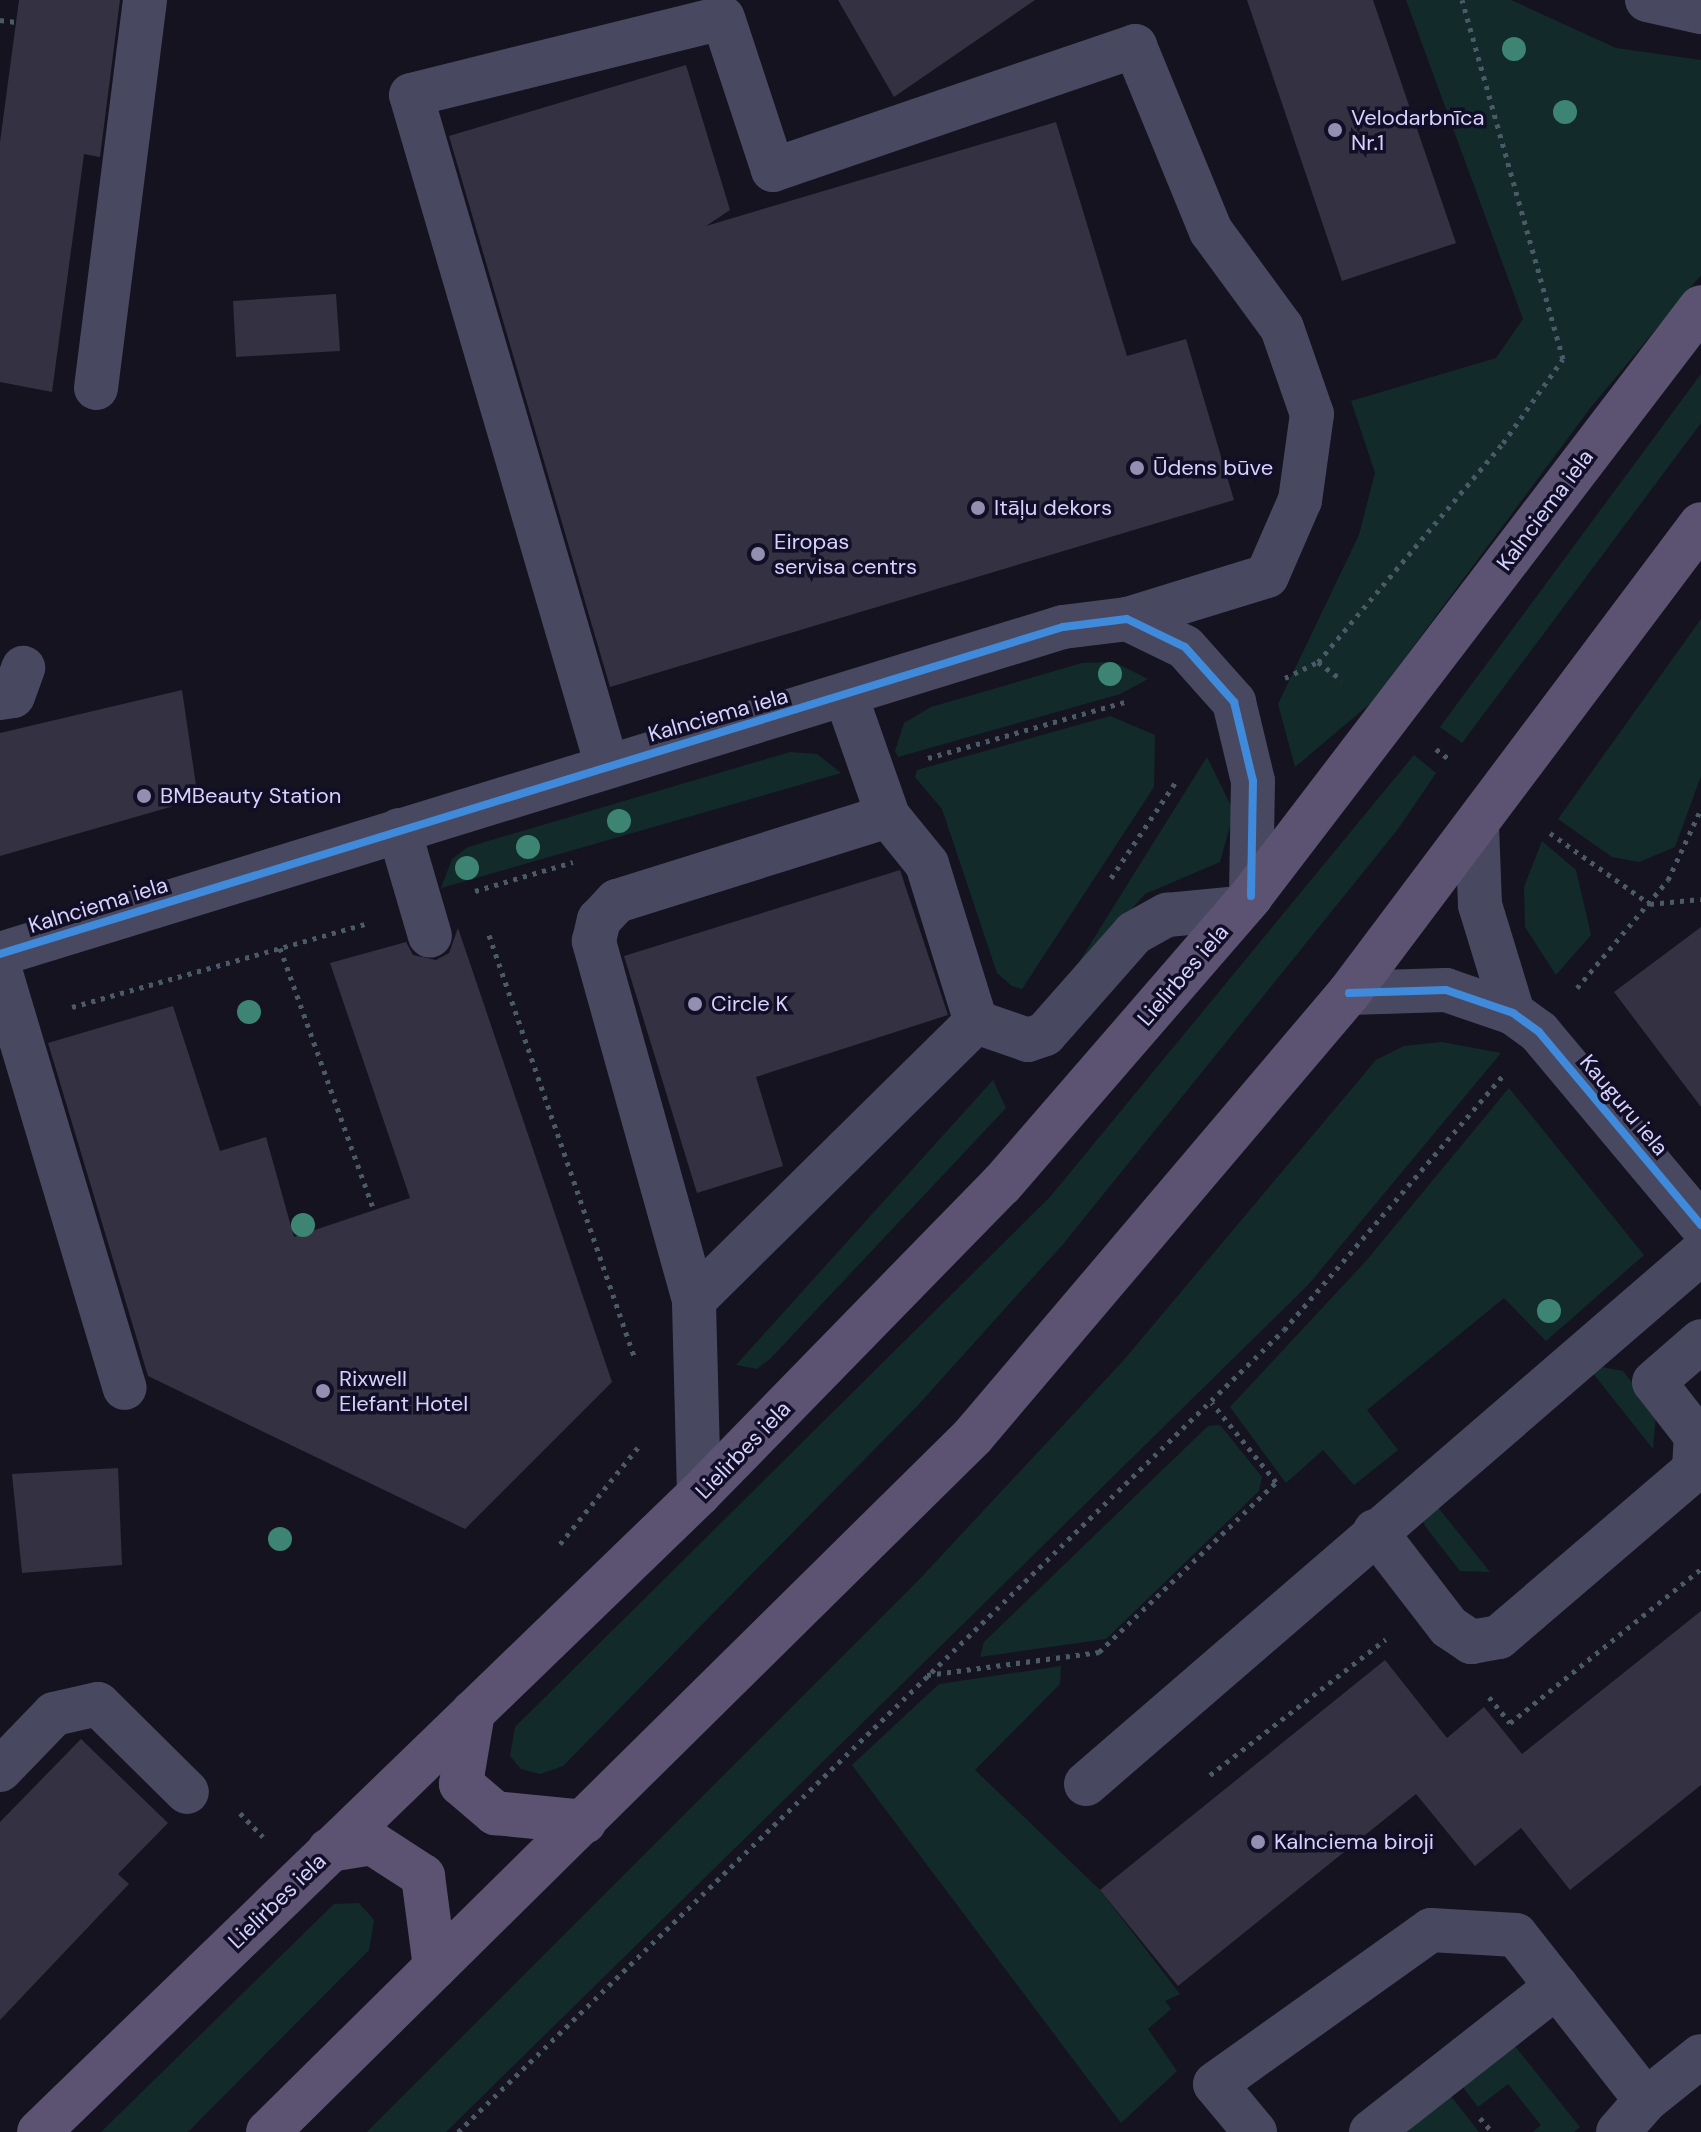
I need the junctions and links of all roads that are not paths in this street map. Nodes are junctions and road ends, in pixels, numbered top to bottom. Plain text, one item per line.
1 (145, 0) edge
2 (1647, 0) edge
3 (1701, 12) edge
4 (1701, 307) edge
5 (96, 388) dead end
6 (1701, 524) edge
7 (1127, 619) junction
8 (846, 696) junction
9 (1393, 717) joint
10 (607, 766) junction
11 (1488, 812) junction
12 (888, 816) junction
13 (399, 830) junction
14 (1245, 902) junction
15 (426, 922) road end
16 (0, 954) edge
17 (0, 970) edge
18 (1349, 993) junction
19 (976, 1022) junction
20 (1526, 1022) junction
21 (1701, 1225) edge
22 (1701, 1253) edge
23 (694, 1300) junction
24 (1701, 1341) edge
25 (125, 1388) dead end
26 (699, 1494) junction
27 (1375, 1531) junction
28 (473, 1712) junction
29 (0, 1770) edge
30 (1086, 1784) dead end
31 (187, 1792) dead end
32 (585, 1822) junction
33 (329, 1850) junction
34 (435, 1967) junction
35 (1557, 1986) junction
36 (1701, 2056) edge
37 (1632, 2116) edge
38 (39, 2132) edge
39 (268, 2132) edge
40 (1255, 2132) edge
41 (1371, 2132) edge

1 - 5 street
2 - 3 street
4 - 9 main road, Kalnciema iela
6 - 11 main road
7 - 8 street, Kalnciema iela
7 - 10 street, Kalnciema iela
7 - 14 street
8 - 10 street, Kalnciema iela
8 - 12 street
9 - 14 main road, Lielirbes iela
10 - 13 street, Kalnciema iela
11 - 18 main road
11 - 20 street
12 - 19 street
12 - 23 street
13 - 15 street
13 - 16 street, Kalnciema iela
14 - 19 street
14 - 26 main road, Lielirbes iela
17 - 25 street
18 - 20 street
18 - 32 main road
19 - 23 street
20 - 21 street, Kauguru iela
22 - 27 street
23 - 26 street
24 - 27 street
26 - 28 main road, Lielirbes iela
27 - 30 street
28 - 32 main road
28 - 33 main road, Lielirbes iela
29 - 31 street
32 - 34 main road
33 - 34 main road
33 - 38 main road, Lielirbes iela
34 - 39 main road
35 - 37 street
35 - 40 street
35 - 41 street
36 - 37 street

